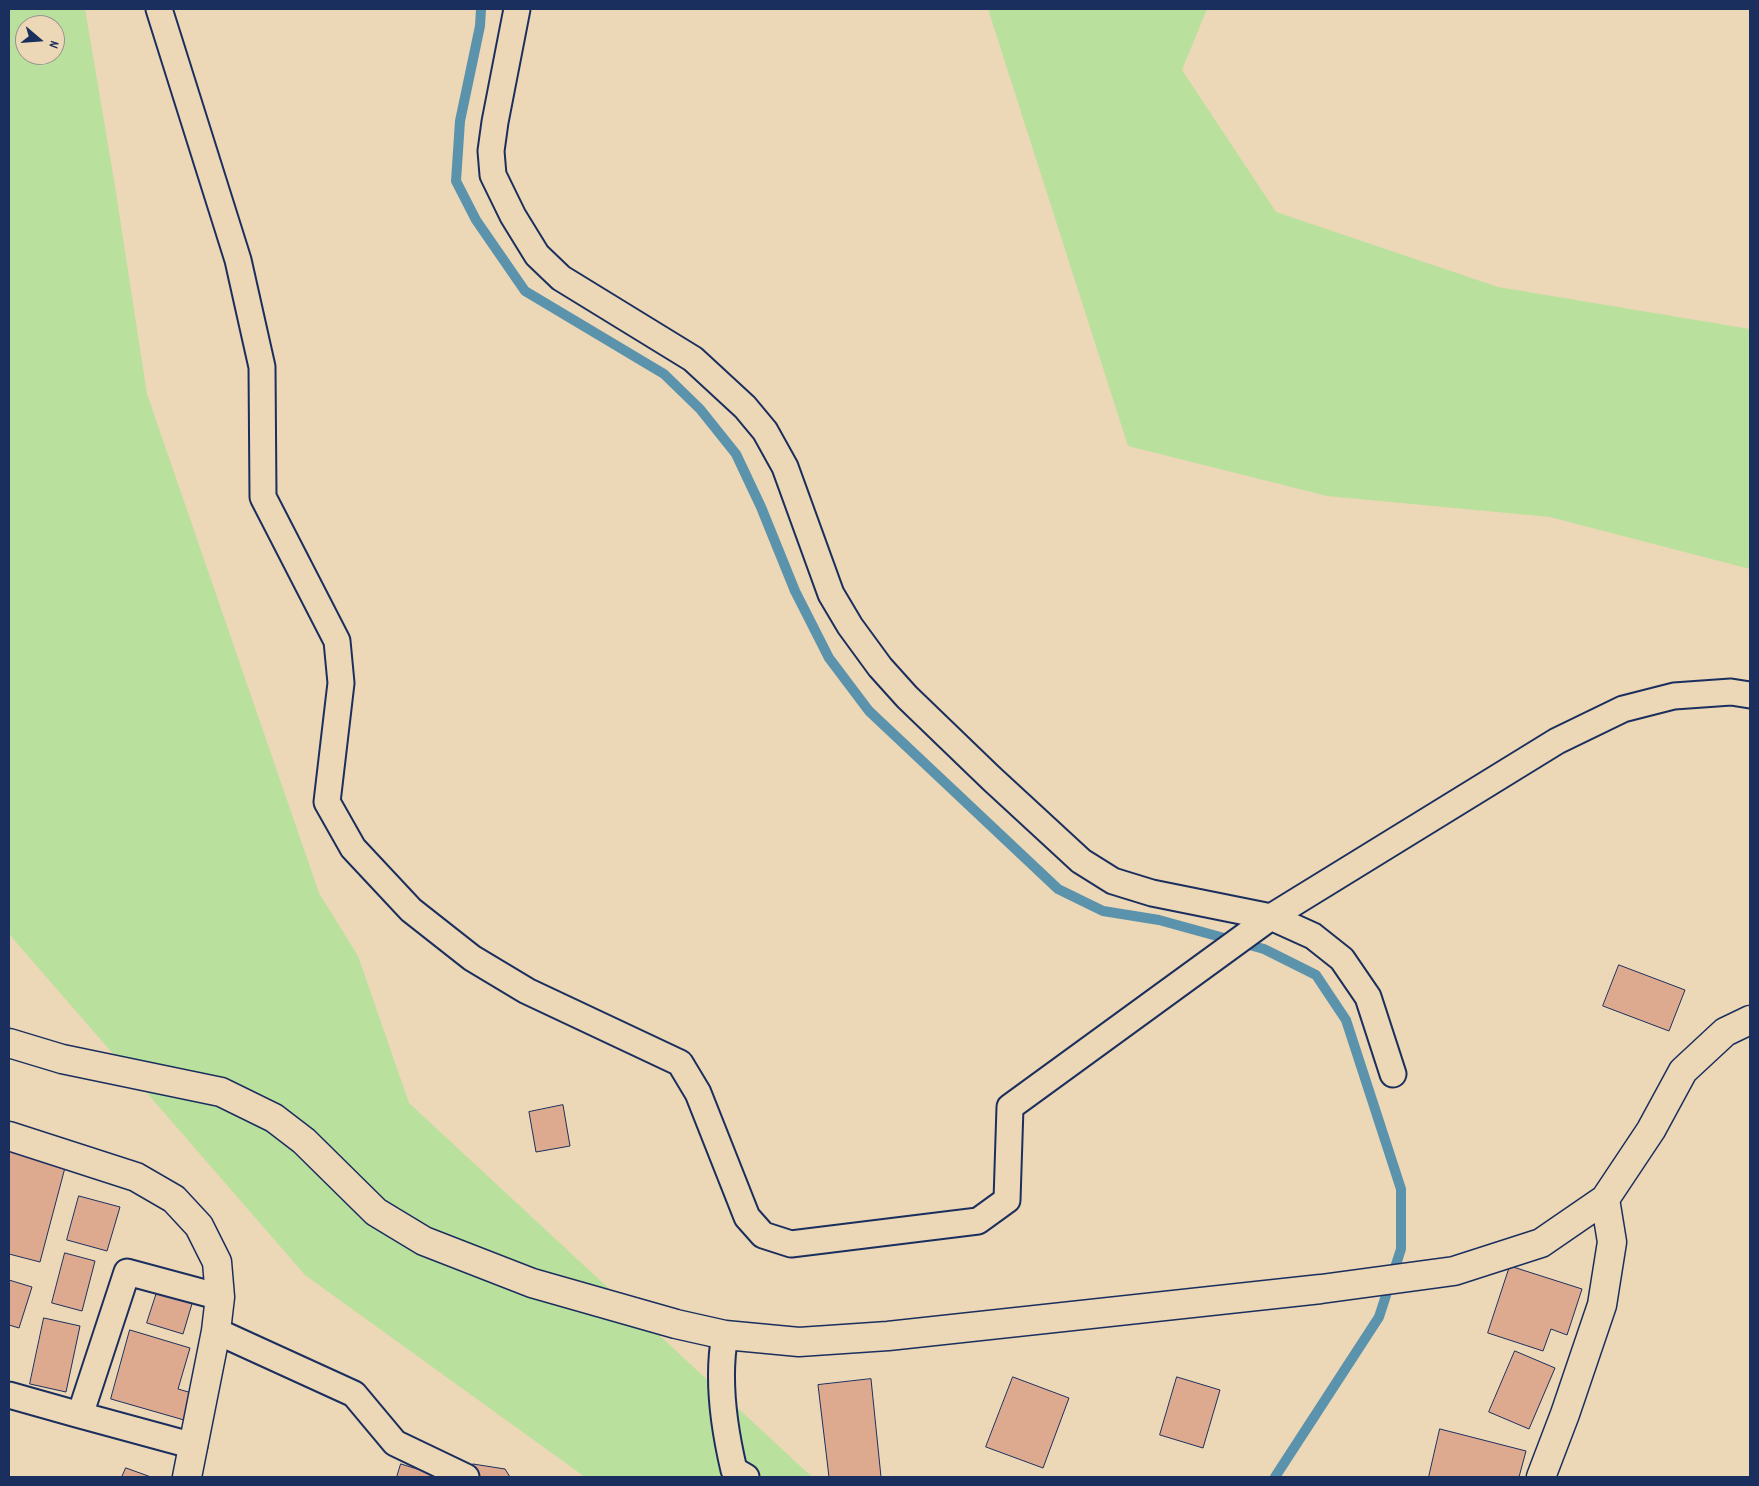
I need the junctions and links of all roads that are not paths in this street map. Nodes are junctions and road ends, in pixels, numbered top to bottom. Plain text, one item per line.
1 (159, 9) edge
2 (517, 9) edge
3 (1750, 695) edge
4 (1263, 922) junction
5 (1750, 1020) edge
6 (9, 1043) edge
7 (1393, 1074) dead end
8 (9, 1136) edge
9 (1605, 1200) junction
10 (220, 1297) junction
11 (216, 1331) junction
12 (725, 1336) junction
13 (9, 1395) edge
14 (80, 1415) junction
15 (194, 1446) junction
16 (187, 1477) edge
17 (466, 1477) edge
18 (746, 1477) edge
19 (1540, 1477) edge

1 - 4 street
2 - 4 street
3 - 4 street
4 - 7 street
5 - 9 street
6 - 12 street
8 - 10 street
9 - 12 street
9 - 19 street
10 - 11 street
10 - 14 street
11 - 15 street
11 - 17 street
12 - 18 street
13 - 14 street
14 - 15 street
15 - 16 street

